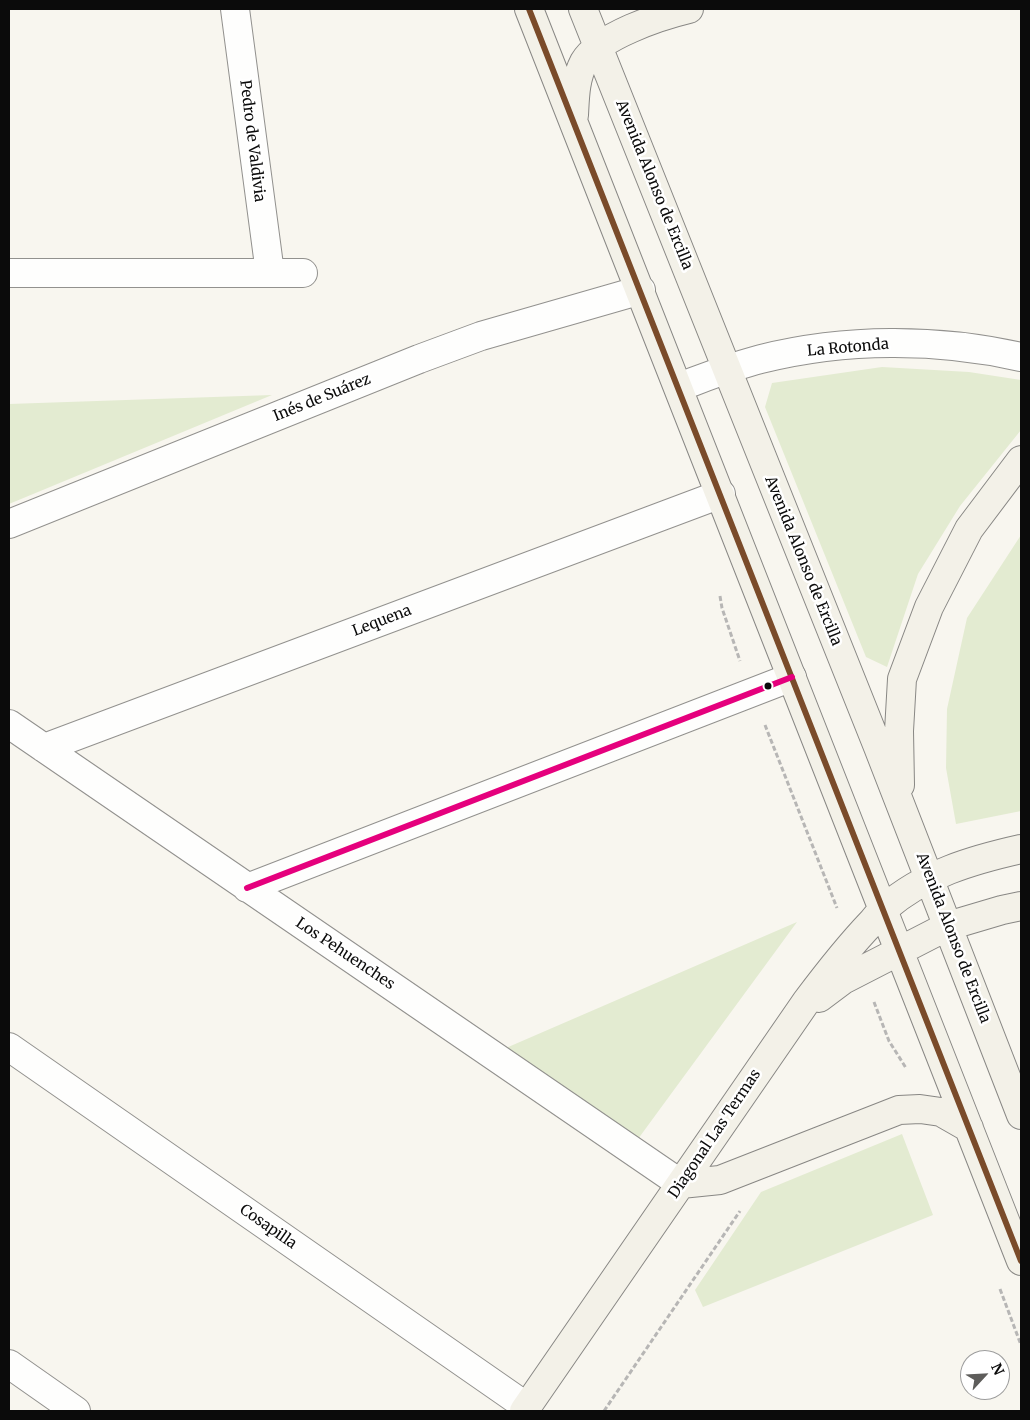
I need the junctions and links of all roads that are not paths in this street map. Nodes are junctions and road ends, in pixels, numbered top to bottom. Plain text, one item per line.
1 (235, 9) edge
2 (529, 9) edge
3 (583, 9) edge
4 (688, 9) edge
5 (598, 47) junction
6 (574, 120) junction
7 (9, 273) edge
8 (270, 273) junction
9 (303, 273) dead end
10 (641, 290) junction
11 (1021, 357) edge
12 (727, 369) junction
13 (679, 387) junction
14 (1021, 460) edge
15 (721, 494) junction
16 (9, 524) edge
17 (792, 677) junction
18 (9, 724) edge
19 (44, 748) junction
20 (900, 804) junction
21 (1021, 849) edge
22 (930, 878) junction
23 (247, 888) junction
24 (1021, 906) edge
25 (883, 909) junction
26 (948, 926) junction
27 (900, 950) junction
28 (797, 1014) junction
29 (9, 1047) edge
30 (1021, 1115) edge
31 (969, 1128) junction
32 (681, 1184) junction
33 (1021, 1261) edge
34 (9, 1364) edge
35 (526, 1409) edge
36 (76, 1411) edge

1 - 8 street, Pedro de Valdivia
2 - 6 main road
3 - 5 main road, Avenida Alonso de Ercilla
4 - 5 main road
5 - 6 main road
5 - 12 main road, Avenida Alonso de Ercilla
6 - 10 main road
7 - 8 street
8 - 9 street
10 - 13 main road
10 - 16 street, Inés de Suárez
11 - 12 street, La Rotonda
12 - 13 street, La Rotonda
12 - 20 main road, Avenida Alonso de Ercilla
13 - 15 main road
14 - 20 main road
15 - 17 main road
15 - 19 street, Lequena
17 - 23 street
17 - 25 main road
18 - 19 street, Los Pehuenches
19 - 23 street, Los Pehuenches
20 - 22 main road, Avenida Alonso de Ercilla
21 - 22 main road, Diagonal Las Termas
22 - 25 main road, Diagonal Las Termas
22 - 26 main road, Avenida Alonso de Ercilla
23 - 32 street, Los Pehuenches
24 - 26 main road
25 - 27 main road
25 - 28 main road, Diagonal Las Termas
26 - 27 main road
26 - 30 main road, Avenida Alonso de Ercilla
27 - 28 main road
27 - 31 main road
28 - 32 main road, Diagonal Las Termas
29 - 35 street, Cosapilla
31 - 32 main road
31 - 33 main road
32 - 35 main road, Diagonal Las Termas
34 - 36 street

